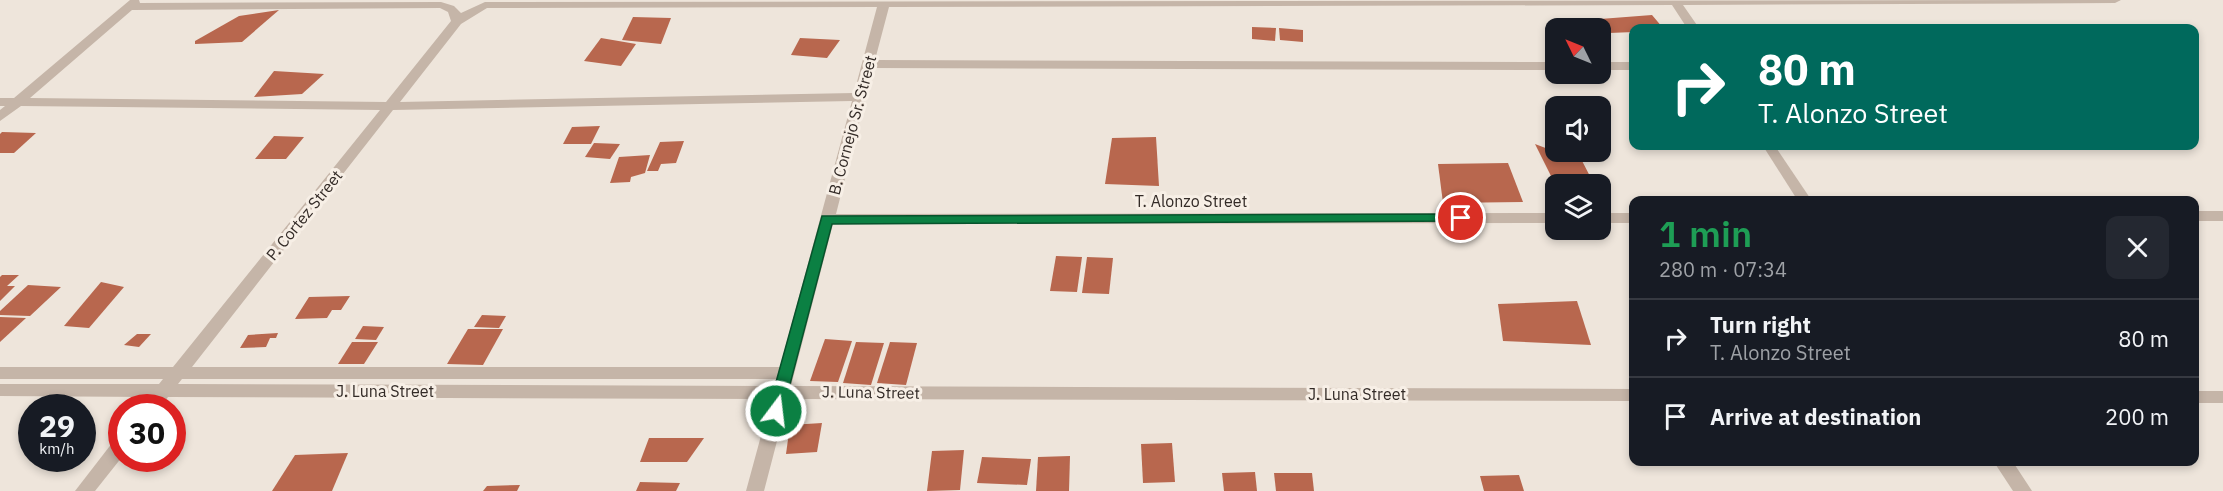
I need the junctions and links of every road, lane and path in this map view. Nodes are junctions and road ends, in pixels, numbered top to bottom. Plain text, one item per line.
1 (2115, 0) edge
2 (1675, 1) edge
3 (133, 4) edge
4 (884, 4) junction
5 (457, 21) junction
6 (1690, 24) edge
7 (868, 64) junction
8 (1545, 66) edge
9 (1611, 66) edge
10 (1629, 66) edge
11 (859, 97) junction
12 (0, 102) edge
13 (18, 102) junction
14 (391, 106) junction
15 (0, 117) edge
16 (1772, 150) edge
17 (1802, 196) edge
18 (2199, 216) edge
19 (2223, 216) edge
20 (1545, 218) edge
21 (1611, 218) edge
22 (1629, 218) edge
23 (827, 219) junction
24 (178, 373) junction
25 (492, 373) junction
26 (786, 373) junction
27 (0, 377) edge
28 (164, 390) junction
29 (481, 391) junction
30 (781, 391) junction
31 (161, 394) edge
32 (1629, 395) edge
33 (2199, 397) edge
34 (2223, 397) edge
35 (108, 461) edge
36 (2006, 466) edge
37 (84, 491) edge
38 (755, 491) edge
39 (2023, 491) edge

1 - 2 street
2 - 4 street
2 - 6 street
3 - 5 street
3 - 13 street
4 - 5 street
4 - 7 street, B. Cornejo Sr. Street
5 - 14 street, P. Cortez Street
7 - 8 street
7 - 11 street, B. Cornejo Sr. Street
9 - 10 street
11 - 14 street
11 - 23 street, B. Cornejo Sr. Street
12 - 13 street
13 - 14 street
13 - 15 street
14 - 24 street, P. Cortez Street
16 - 17 street
18 - 19 street
20 - 23 street, T. Alonzo Street
21 - 22 street
23 - 26 street, B. Cornejo Sr. Street
24 - 25 street, J. Luna Street
24 - 27 street, J. Luna Street
24 - 28 street, P. Cortez Street
25 - 26 street, J. Luna Street
25 - 29 street
26 - 30 street, B. Cornejo Sr. Street
27 - 28 street, J. Luna Street
28 - 29 street, J. Luna Street
28 - 31 street, P. Cortez Street
29 - 30 street, J. Luna Street
30 - 32 street, J. Luna Street
30 - 38 street, B. Cornejo Sr. Street
33 - 34 street
35 - 37 street
36 - 39 street

